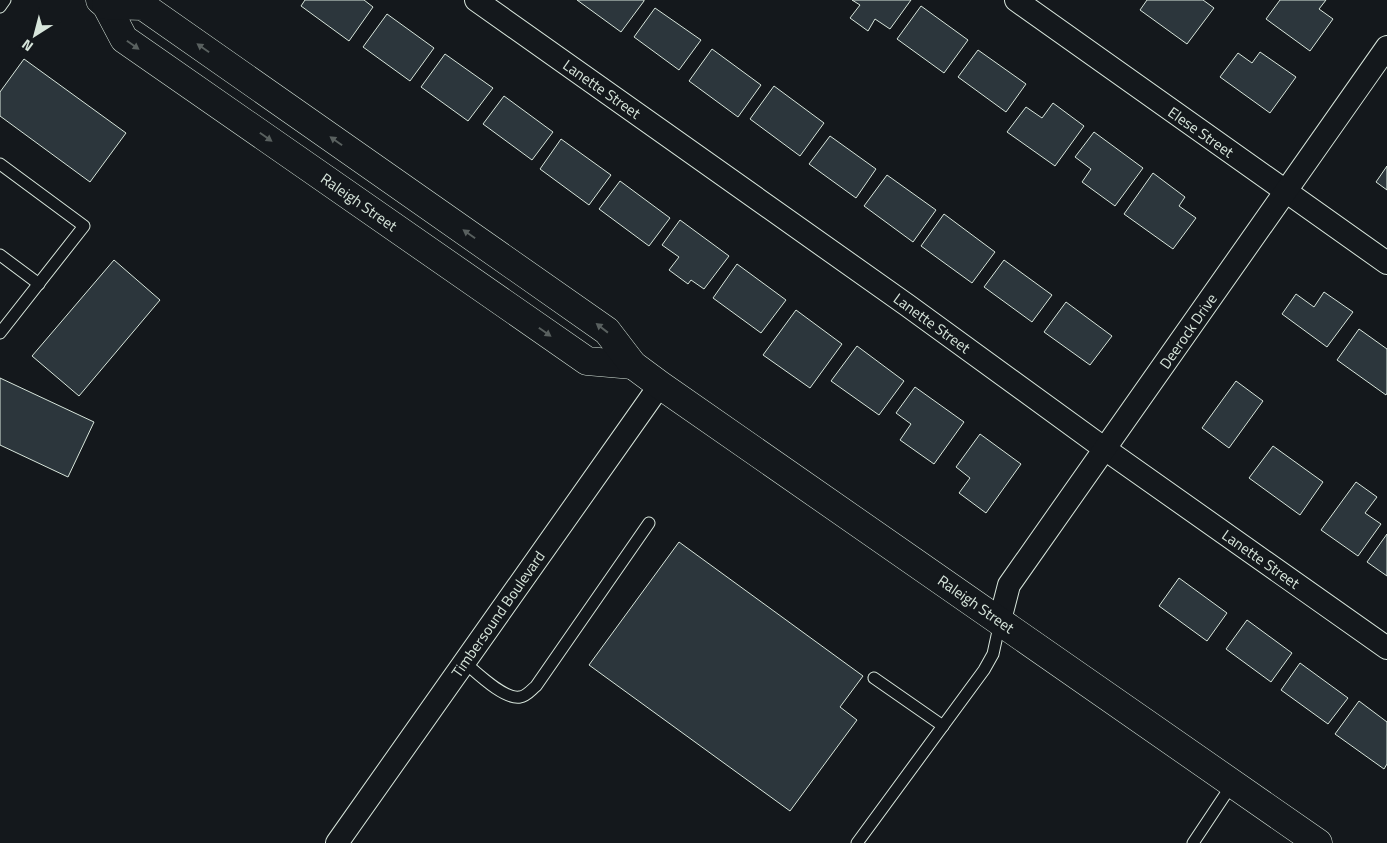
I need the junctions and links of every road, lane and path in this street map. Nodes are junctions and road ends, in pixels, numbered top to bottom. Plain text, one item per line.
1 (5, 0) edge
2 (476, 0) edge
3 (1016, 0) edge
4 (103, 2) edge
5 (0, 7) edge
6 (1387, 47) edge
7 (0, 164) edge
8 (1285, 192) junction
9 (0, 255) edge
10 (1387, 263) edge
11 (39, 284) junction
12 (0, 334) edge
13 (633, 365) junction
14 (660, 385) junction
15 (1105, 448) junction
16 (649, 523) dead end
17 (1000, 620) junction
18 (1387, 648) edge
19 (464, 662) junction
20 (874, 678) dead end
21 (943, 726) junction
22 (1233, 784) junction
23 (337, 843) edge
24 (857, 843) edge
25 (1193, 843) edge
26 (1318, 843) edge

1 - 5 lane
2 - 15 street, Lanette Street
3 - 8 street, Elese Street
13 -> 4 street, Raleigh Street
4 -> 13 street, Raleigh Street
6 - 8 street, Deerock Drive
7 - 11 lane
8 - 10 street, Elese Street
8 - 15 street, Deerock Drive
9 - 11 lane
11 - 12 lane
13 - 14 street, Raleigh Street
14 - 17 street, Raleigh Street
14 - 19 street, Timbersound Boulevard
15 - 17 street, Deerock Drive
15 - 18 street, Lanette Street
16 - 19 lane
17 - 21 lane
17 - 22 street, Raleigh Street
19 - 23 street, Timbersound Boulevard
20 - 21 lane
21 - 24 lane
22 - 25 lane
22 - 26 street, Raleigh Street

